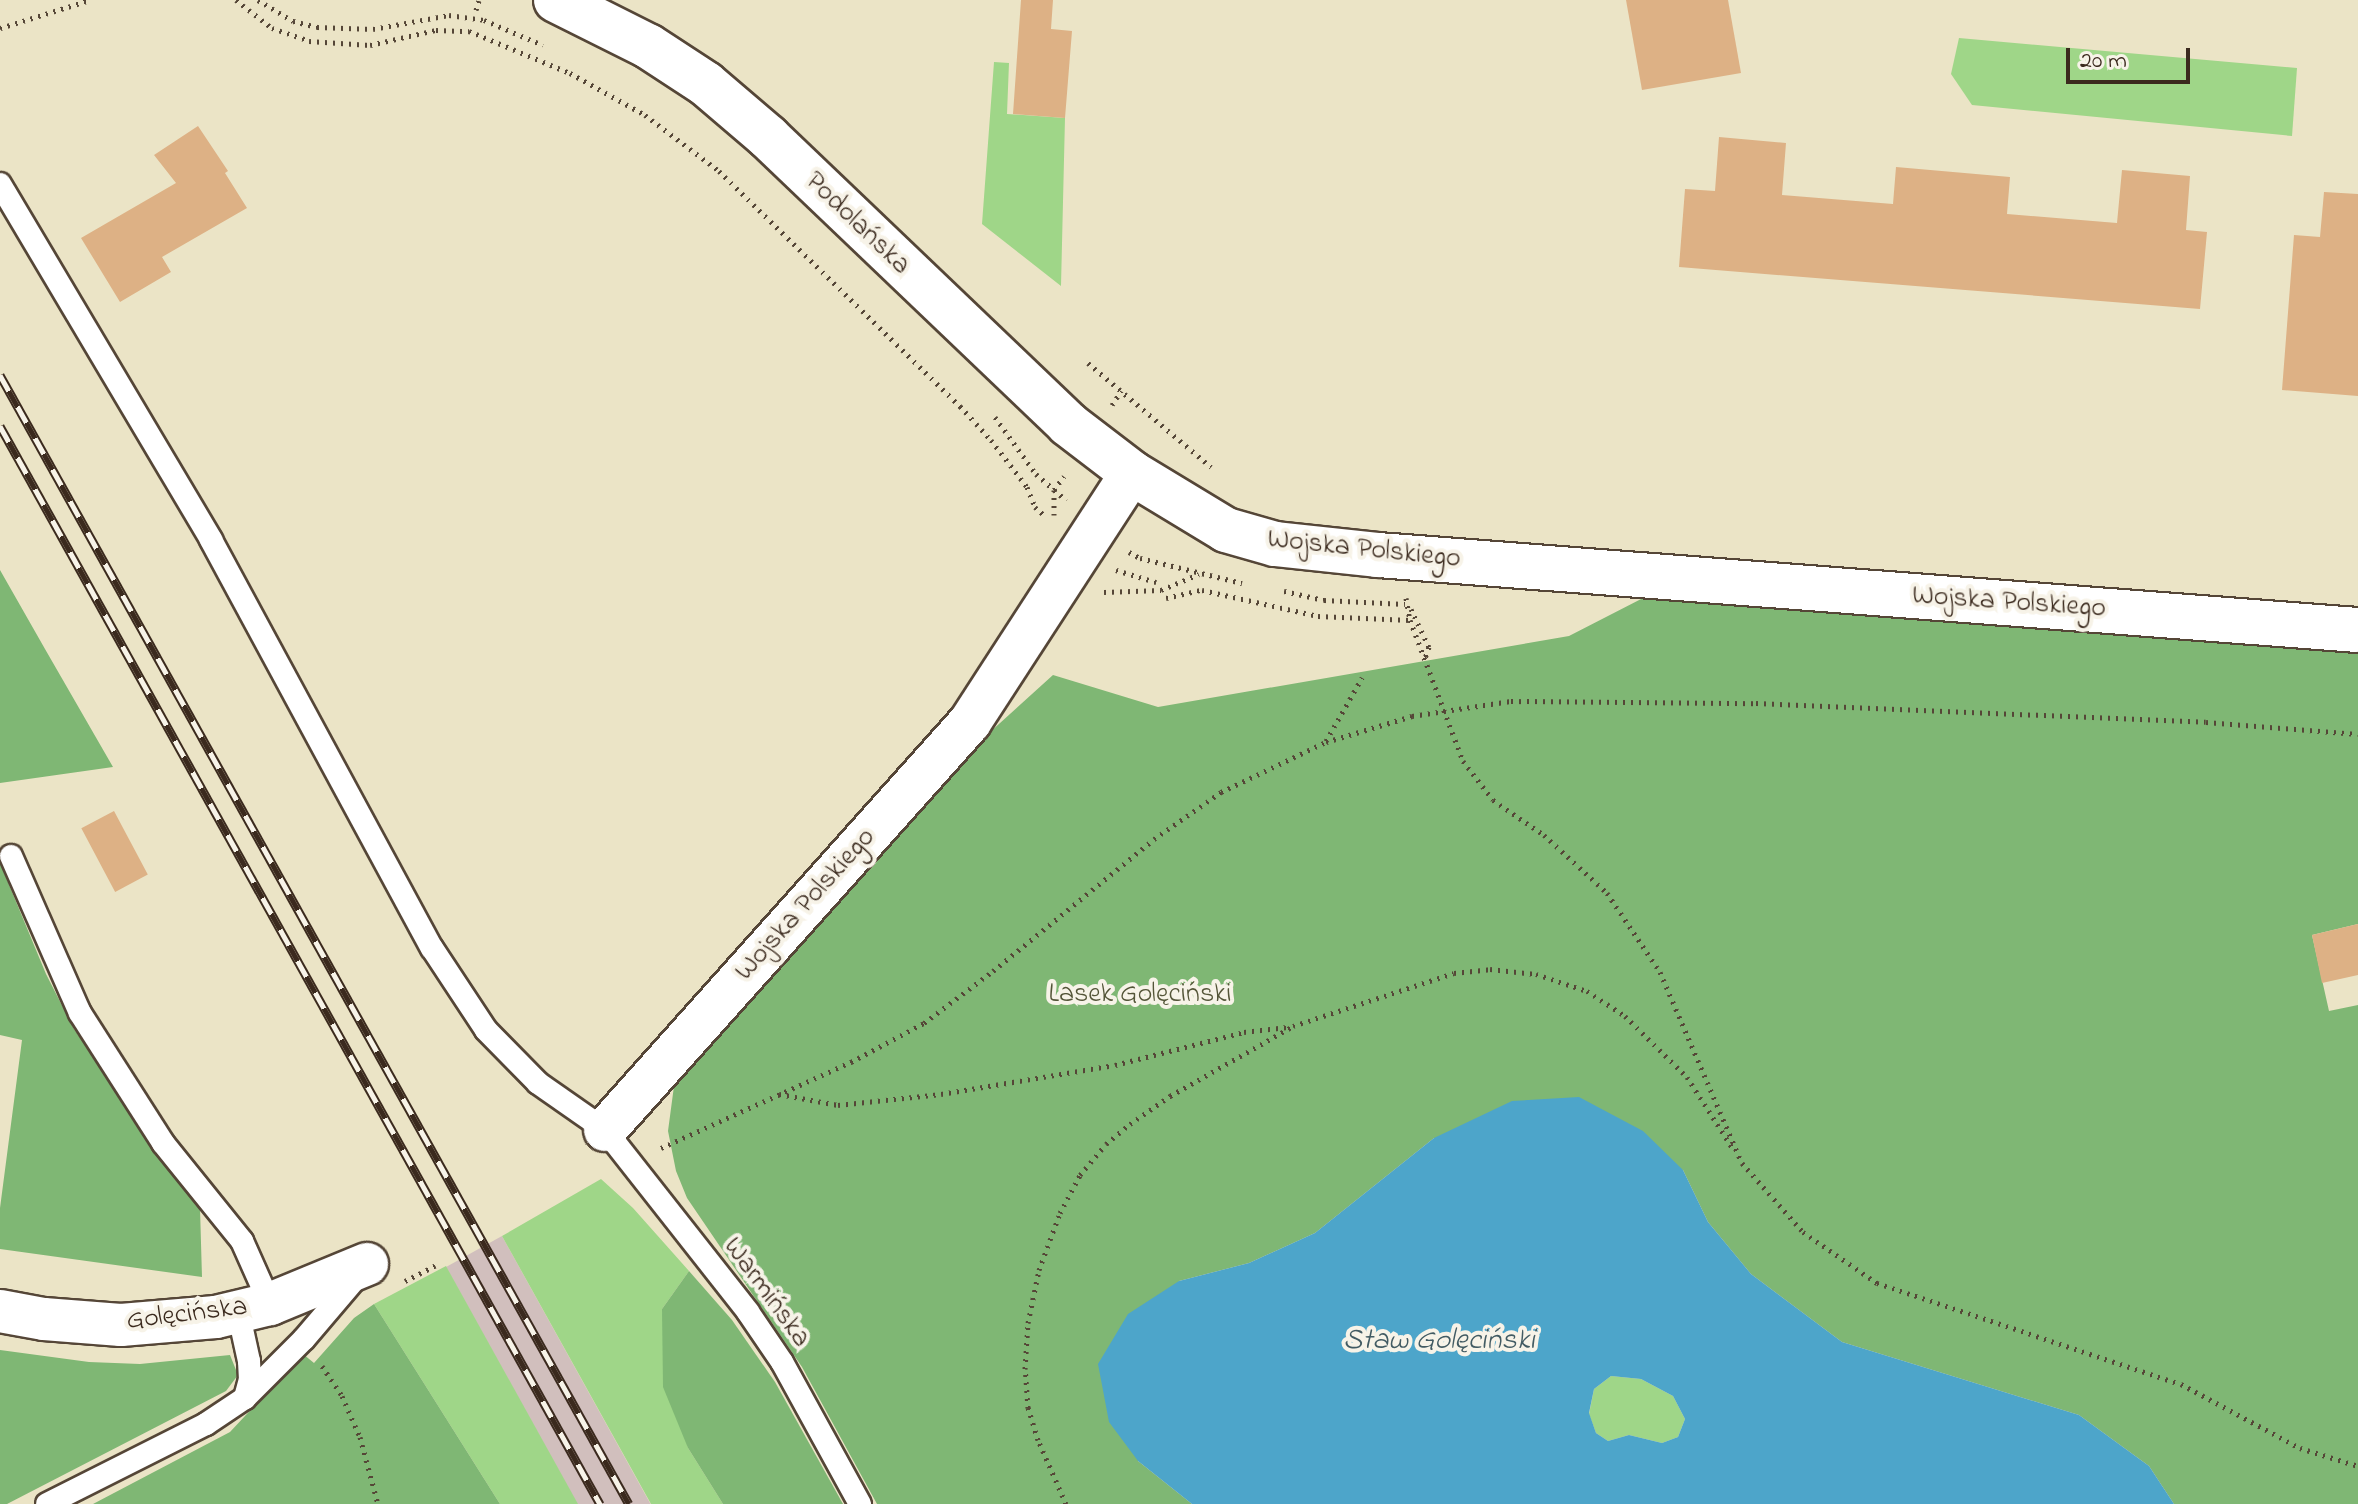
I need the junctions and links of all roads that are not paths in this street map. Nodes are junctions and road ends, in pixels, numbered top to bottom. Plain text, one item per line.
1 (560, 0) edge
2 (0, 184) edge
3 (1132, 473) junction
4 (2358, 630) edge
5 (11, 856) dead end
6 (605, 1130) junction
7 (367, 1264) joint
8 (254, 1308) junction
9 (0, 1311) edge
10 (245, 1398) junction
11 (47, 1504) edge
12 (860, 1504) edge

1 - 3 street, Podolańska
2 - 6 lane, Warmińska
3 - 4 street, Wojska Polskiego
3 - 6 street, Wojska Polskiego
5 - 8 lane
6 - 12 lane, Warmińska
7 - 8 street, Golęcińska
7 - 10 lane
8 - 9 street, Golęcińska
8 - 10 lane
10 - 11 lane

